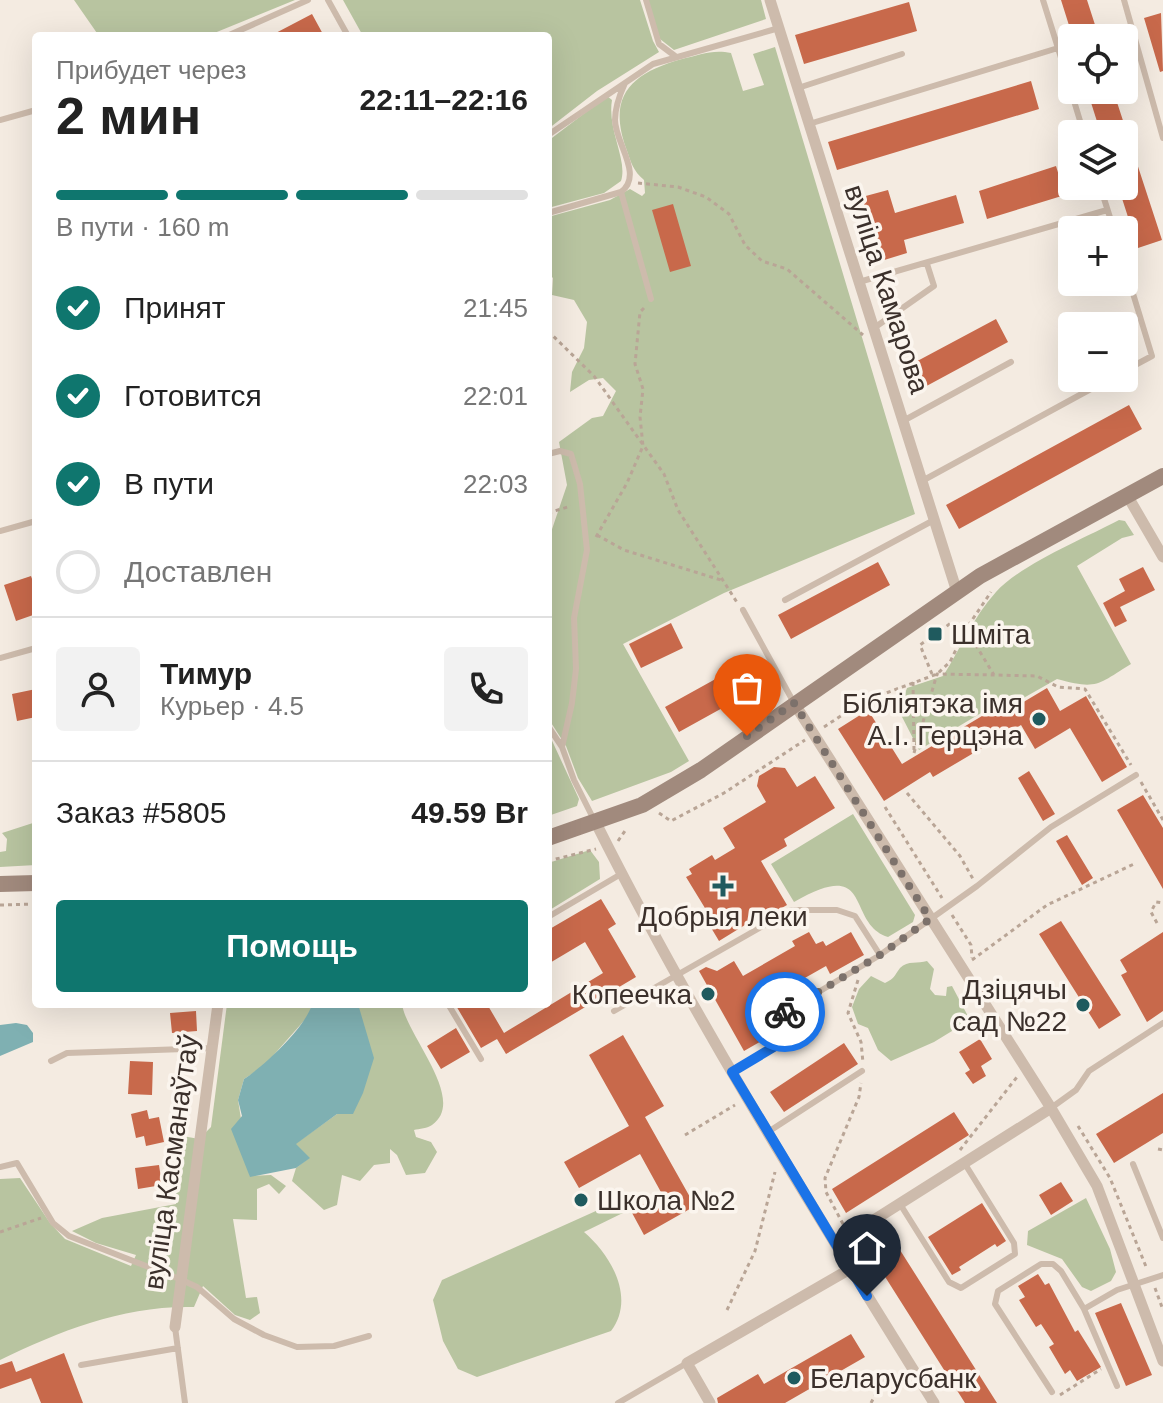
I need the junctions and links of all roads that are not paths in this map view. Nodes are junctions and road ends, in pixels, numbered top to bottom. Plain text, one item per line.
1 (308, 0) edge
2 (328, 0) edge
3 (646, 0) edge
4 (770, 0) edge
5 (1043, 0) edge
6 (1124, 0) edge
7 (779, 28) junction
8 (236, 32) edge
9 (346, 32) edge
10 (1058, 48) joint
11 (902, 54) dead end
12 (675, 56) junction
13 (627, 79) junction
14 (798, 88) junction
15 (1163, 105) edge
16 (1155, 109) junction
17 (32, 111) edge
18 (0, 120) edge
19 (809, 124) junction
20 (552, 132) edge
21 (1163, 138) edge
22 (621, 192) junction
23 (1104, 200) edge
24 (1107, 210) junction
25 (552, 212) edge
26 (1109, 216) edge
27 (927, 264) junction
28 (859, 282) junction
29 (1134, 296) edge
30 (651, 299) road end
31 (874, 328) junction
32 (1011, 362) dead end
33 (1138, 364) edge
34 (1085, 392) edge
35 (903, 421) junction
36 (552, 453) edge
37 (1163, 476) edge
38 (922, 481) junction
39 (1127, 495) junction
40 (934, 520) junction
41 (32, 522) edge
42 (0, 531) edge
43 (1163, 557) edge
44 (957, 592) junction
45 (785, 600) dead end
46 (743, 610) road end
47 (32, 649) edge
48 (0, 658) edge
49 (794, 703) junction
50 (552, 732) edge
51 (562, 747) junction
52 (1136, 775) road end
53 (596, 823) junction
54 (552, 837) edge
55 (621, 874) junction
56 (32, 883) edge
57 (0, 884) edge
58 (552, 915) edge
59 (930, 919) junction
60 (880, 955) junction
61 (675, 974) junction
62 (218, 1008) edge
63 (450, 1008) edge
64 (614, 1011) dead end
65 (1163, 1023) edge
66 (214, 1048) junction
67 (481, 1059) dead end
68 (51, 1061) dead end
69 (862, 1071) road end
70 (732, 1072) junction
71 (1051, 1108) junction
72 (768, 1132) junction
73 (965, 1164) junction
74 (1133, 1164) dead end
75 (0, 1167) edge
76 (900, 1204) junction
77 (1163, 1238) edge
78 (836, 1244) junction
79 (850, 1269) junction
80 (1163, 1275) edge
81 (182, 1280) junction
82 (1135, 1283) junction
83 (1084, 1309) junction
84 (175, 1327) joint
85 (369, 1336) dead end
86 (178, 1348) junction
87 (1163, 1361) edge
88 (687, 1363) junction
89 (81, 1365) dead end
90 (1117, 1386) dead end
91 (1052, 1392) dead end
92 (185, 1403) edge
93 (618, 1403) edge
94 (710, 1403) edge
95 (934, 1403) edge

1 - 8 lane
2 - 9 lane
3 - 12 lane
4 - 7 street, вуліца Камарова
5 - 10 lane
6 - 16 lane
7 - 12 lane
7 - 14 street, вуліца Камарова
10 - 19 lane
11 - 14 lane
12 - 13 lane
13 - 20 lane
13 - 22 lane
14 - 19 street, вуліца Камарова
15 - 16 lane
16 - 21 lane
17 - 18 lane
19 - 28 street, вуліца Камарова
22 - 25 lane
22 - 30 lane
23 - 24 lane
24 - 26 lane
24 - 27 lane
27 - 28 lane
27 - 31 lane
28 - 31 street, вуліца Камарова
29 - 33 lane
31 - 35 street, вуліца Камарова
32 - 35 lane
34 - 38 lane
35 - 38 street, вуліца Камарова
36 - 51 lane
37 - 39 main road
38 - 40 street, вуліца Камарова
39 - 43 street
39 - 44 main road
40 - 44 street, вуліца Камарова
40 - 45 lane
41 - 42 lane
44 - 49 main road
46 - 49 lane
47 - 48 lane
49 - 53 main road
49 - 59 street
50 - 51 lane
51 - 53 lane
52 - 59 lane
53 - 54 main road
53 - 55 street
55 - 58 lane
55 - 61 street
56 - 57 main road
59 - 60 lane
59 - 71 street
60 - 61 lane
60 - 70 lane
61 - 64 lane
61 - 70 street
62 - 66 street, вуліца Касманаўтаў
63 - 67 lane
65 - 71 lane
66 - 68 lane
66 - 81 street, вуліца Касманаўтаў
69 - 72 lane
70 - 72 street
71 - 73 street
71 - 82 street
72 - 78 street
73 - 76 street
73 - 76 lane
74 - 77 lane
75 - 81 lane
76 - 78 street
78 - 79 street
79 - 88 street
79 - 95 street
80 - 82 lane
81 - 84 street, вуліца Касманаўтаў
81 - 85 lane
82 - 83 lane
82 - 87 street
83 - 90 lane
83 - 91 lane
84 - 86 lane
86 - 89 lane
86 - 92 lane
88 - 93 lane
88 - 94 street

